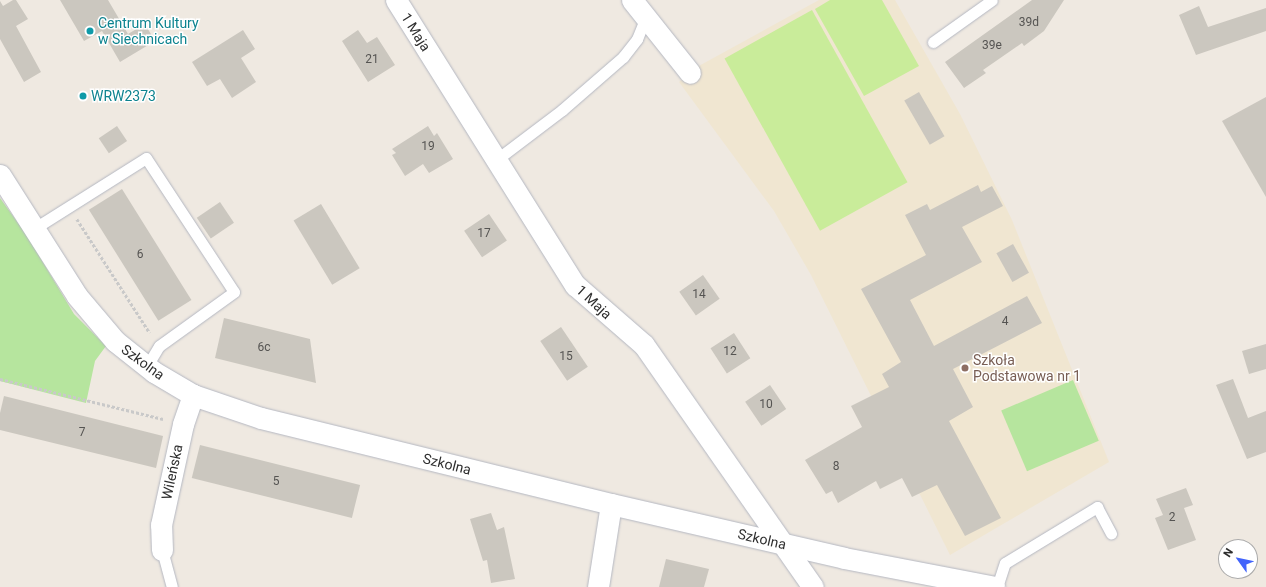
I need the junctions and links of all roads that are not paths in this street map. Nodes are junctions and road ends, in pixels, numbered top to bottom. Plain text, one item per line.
1 (396, 0) edge
2 (632, 0) edge
3 (992, 0) edge
4 (646, 18) junction
5 (933, 42) dead end
6 (690, 73) dead end
7 (496, 160) junction
8 (0, 175) edge
9 (35, 228) junction
10 (147, 366) junction
11 (193, 395) junction
12 (611, 504) junction
13 (1111, 533) dead end
14 (782, 544) junction
15 (162, 550) joint
16 (172, 587) edge
17 (598, 587) edge
18 (813, 587) edge
19 (996, 587) edge

1 - 7 street, 1 Maja
2 - 4 street
3 - 5 lane
4 - 6 street
4 - 7 lane
7 - 14 street, 1 Maja
8 - 9 street, Szkolna
9 - 10 street, Szkolna
9 - 10 lane
10 - 11 street, Szkolna
11 - 12 street, Szkolna
11 - 15 street, Wileńska
12 - 14 street, Szkolna
12 - 17 street
13 - 19 lane
14 - 18 street, 1 Maja
14 - 19 street, Szkolna
15 - 16 lane

